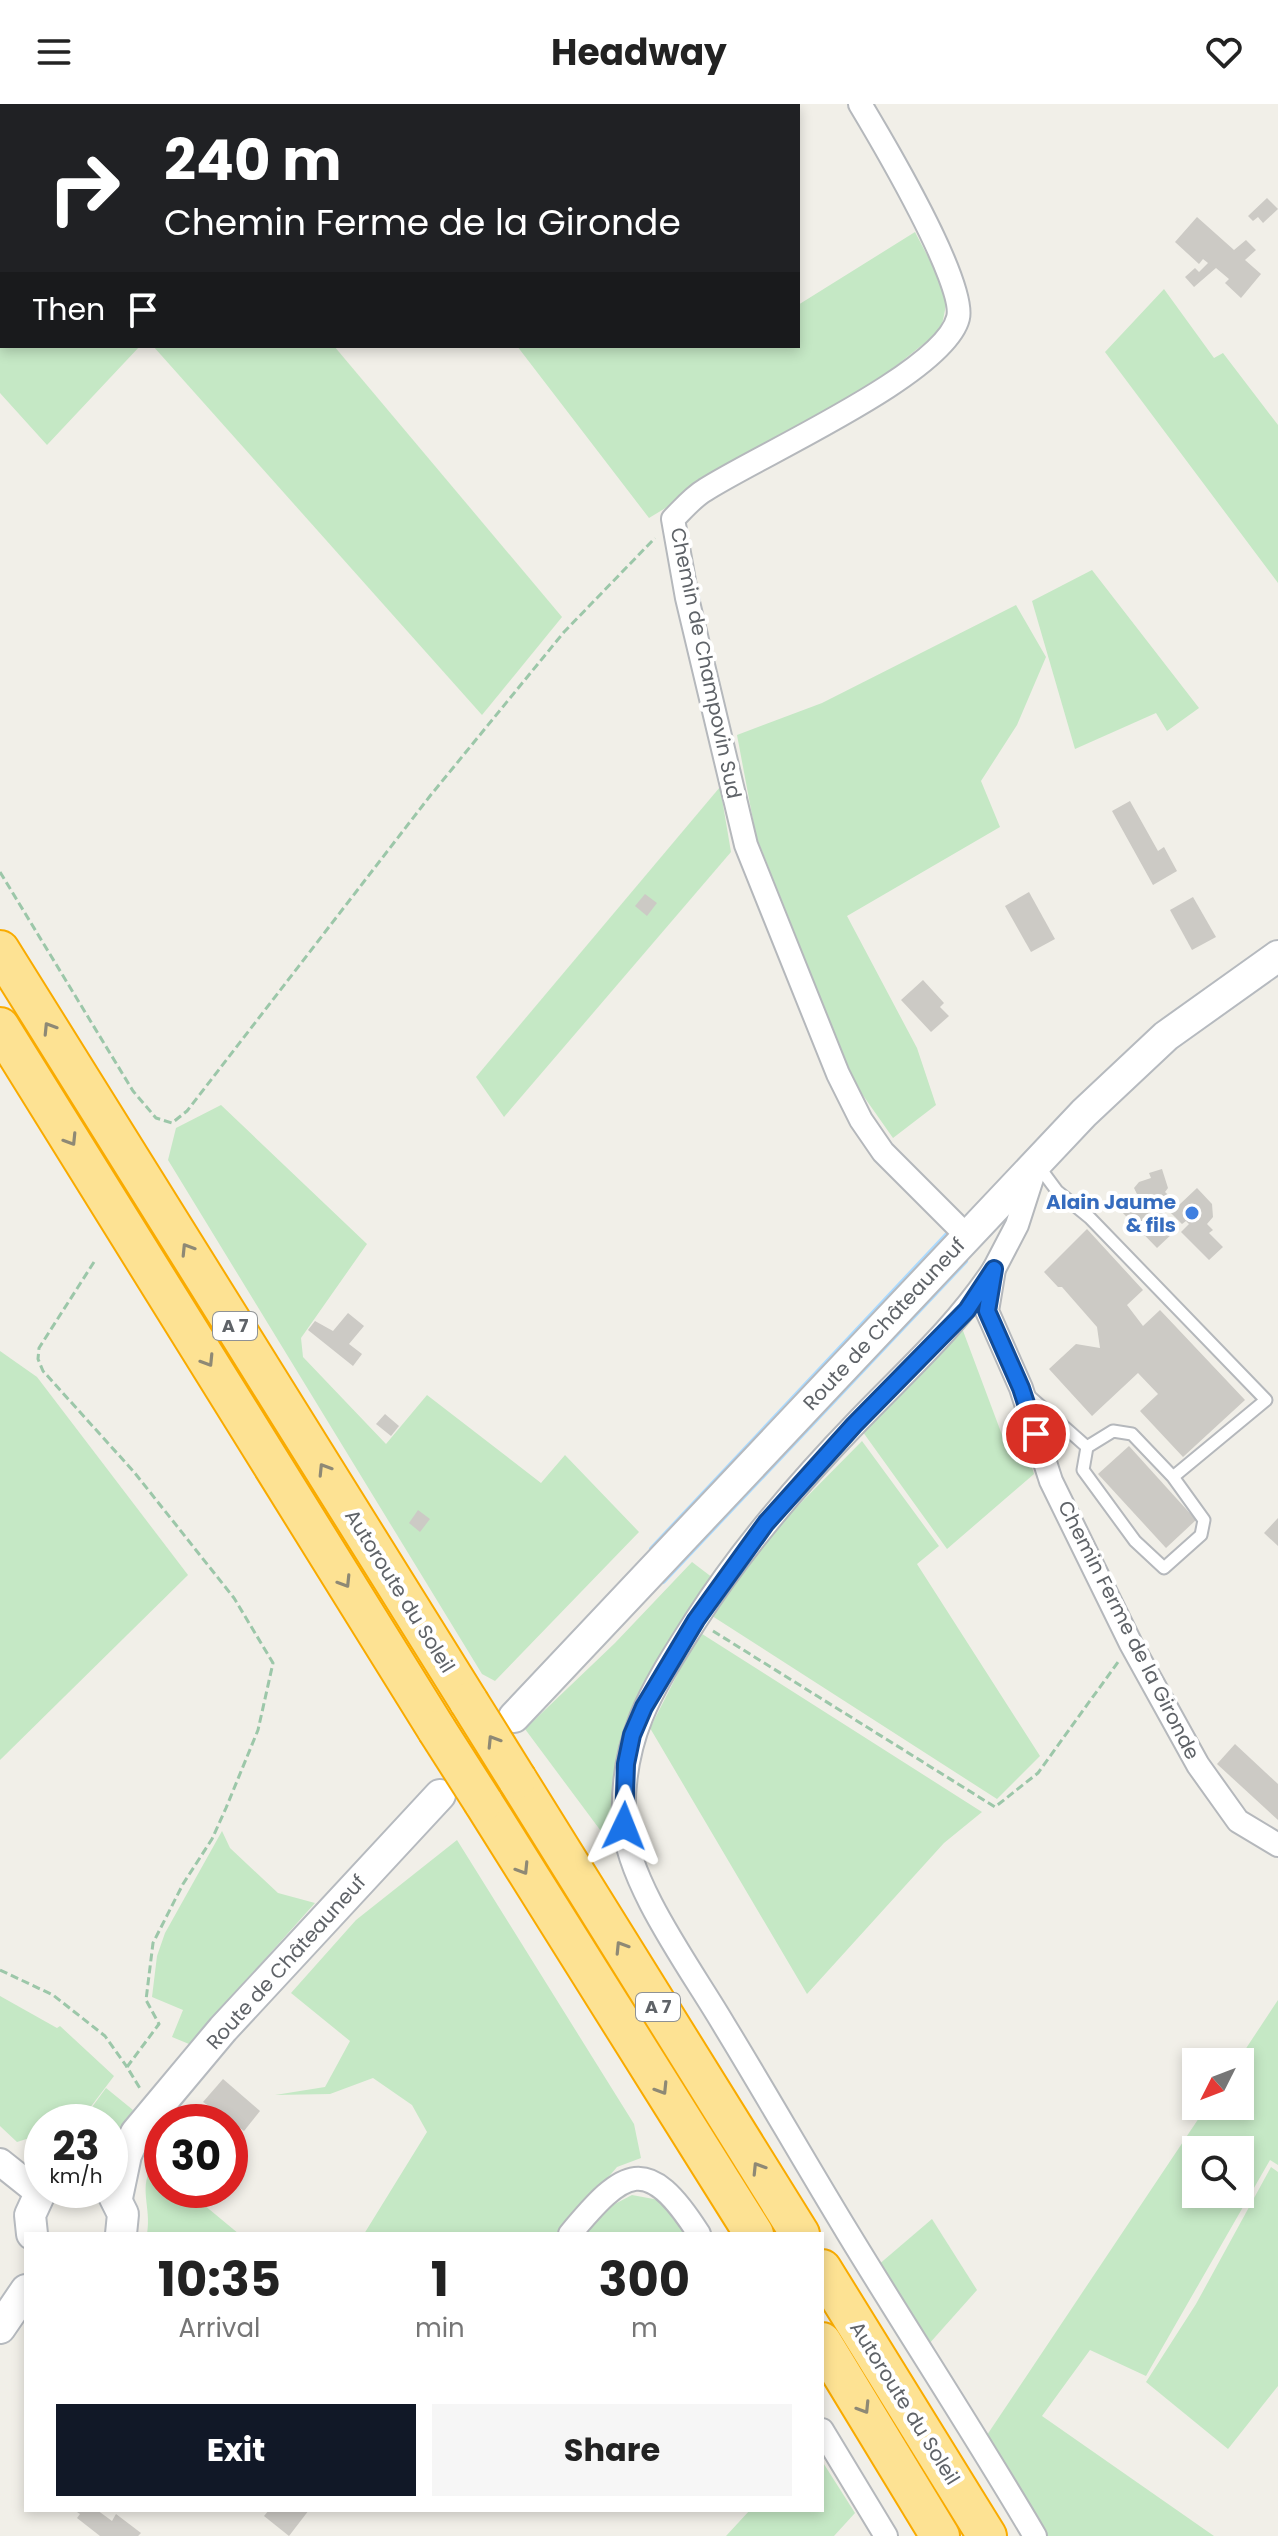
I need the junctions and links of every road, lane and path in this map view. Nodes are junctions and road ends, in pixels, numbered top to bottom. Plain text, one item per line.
1 (860, 104) edge
2 (673, 519) junction
3 (0, 872) edge
4 (0, 950) edge
5 (1278, 956) edge
6 (0, 1027) edge
7 (1037, 1164) junction
8 (967, 1236) junction
9 (94, 1262) dead end
10 (994, 1269) junction
11 (1021, 1388) junction
12 (1087, 1447) junction
13 (1173, 1477) junction
14 (696, 1620) junction
15 (1131, 1644) junction
16 (514, 1717) dead end
17 (440, 1795) dead end
18 (1278, 1845) edge
19 (0, 1970) edge
20 (127, 2067) junction
21 (157, 2104) edge
22 (161, 2104) edge
23 (144, 2124) edge
24 (136, 2133) junction
25 (128, 2139) edge
26 (128, 2152) edge
27 (0, 2162) edge
28 (24, 2179) edge
29 (33, 2208) edge
30 (120, 2208) edge
31 (32, 2232) edge
32 (121, 2232) edge
33 (572, 2232) edge
34 (697, 2232) edge
35 (753, 2232) edge
36 (799, 2232) edge
37 (824, 2272) edge
38 (24, 2293) edge
39 (0, 2328) edge
40 (824, 2345) edge
41 (824, 2433) edge
42 (886, 2536) edge
43 (940, 2536) edge
44 (987, 2536) edge
45 (1035, 2536) edge

1 - 2 street, Chemin de Champovin Sud
2 - 3 path
2 - 8 street, Chemin de Champovin Sud
36 -> 4 highway, Autoroute du Soleil / A 7, bridge
5 - 7 main road, Route de Châteauneuf
6 -> 35 highway, Autoroute du Soleil / A 7, bridge
7 - 8 main road, Route de Châteauneuf
7 - 10 street, Chemin Ferme de la Gironde
7 - 13 lane
8 - 16 main road, Route de Châteauneuf
9 - 20 path
10 - 11 street, Chemin Ferme de la Gironde
10 - 14 street
11 - 12 lane
11 - 15 street, Chemin Ferme de la Gironde
12 - 13 lane
12 - 13 lane
14 - 15 path
14 - 45 street
15 - 18 street, Chemin Ferme de la Gironde
17 - 22 main road, Route de Châteauneuf
19 - 20 path
20 - 21 path
23 - 24 main road, Route de Châteauneuf
24 - 25 main road, Route de Châteauneuf
24 - 26 main road, Route de Châteauneuf
27 - 28 street
29 - 31 main road
30 - 32 main road, Route de Châteauneuf
33 - 34 street
37 - 44 highway, Autoroute du Soleil
38 - 39 main road
40 -> 43 highway, Autoroute du Soleil
41 - 42 street

